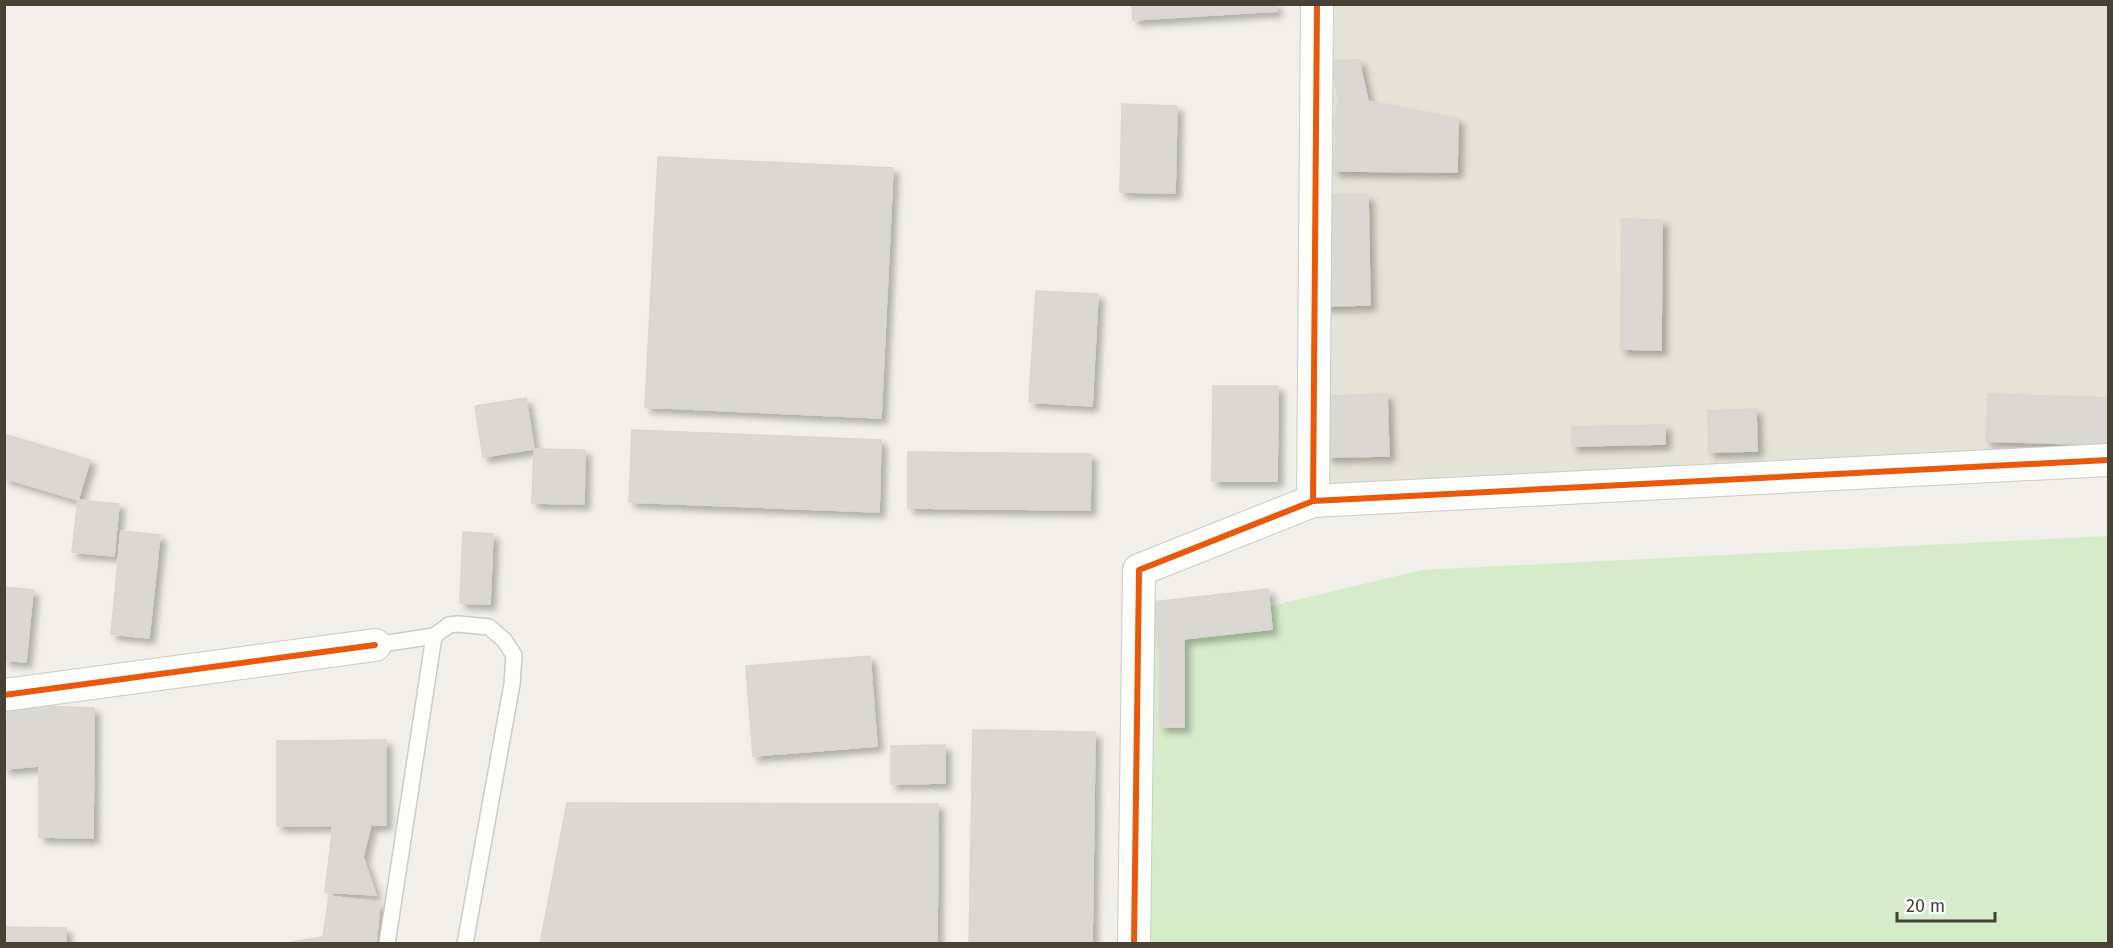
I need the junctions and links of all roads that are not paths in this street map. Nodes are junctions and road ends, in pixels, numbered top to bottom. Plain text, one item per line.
1 (1317, 4) edge
2 (2109, 460) edge
3 (1313, 501) junction
4 (434, 636) junction
5 (375, 645) joint
6 (4, 695) edge
7 (387, 944) edge
8 (465, 944) edge
9 (1134, 944) edge

1 - 3 street
2 - 3 street
3 - 9 street
4 - 5 lane
4 - 7 lane
4 - 8 lane
5 - 6 street

